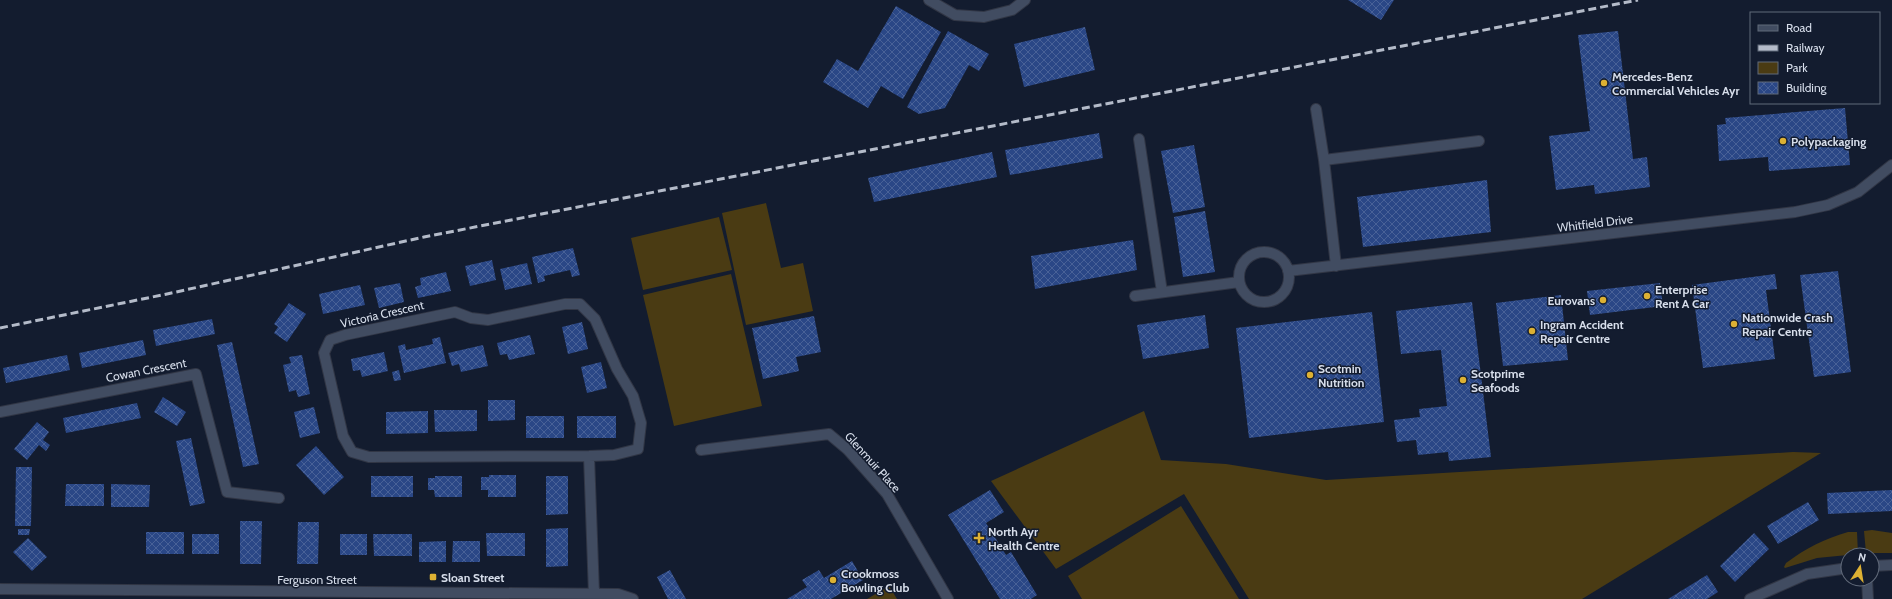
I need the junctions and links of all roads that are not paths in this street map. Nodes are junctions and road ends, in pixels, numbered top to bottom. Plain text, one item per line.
1 (929, 0) edge
2 (1025, 0) edge
3 (1316, 110) dead end
4 (1139, 139) dead end
5 (1478, 141) dead end
6 (1324, 160) junction
7 (1892, 165) edge
8 (1336, 266) junction
9 (1288, 271) junction
10 (1239, 282) junction
11 (1162, 292) junction
12 (1135, 296) dead end
13 (0, 412) edge
14 (701, 450) dead end
15 (589, 456) junction
16 (279, 498) dead end
17 (1892, 565) edge
18 (1880, 566) edge
19 (1840, 569) edge
20 (1867, 587) edge
21 (0, 589) edge
22 (594, 594) junction
23 (167, 595) edge
24 (510, 596) edge
25 (633, 599) edge
26 (948, 599) edge
27 (1750, 599) edge
28 (1868, 599) edge

1 - 2 street
3 - 6 street
4 - 11 street
5 - 6 street
6 - 8 street
7 - 8 street, Whitfield Drive
8 - 9 street, Whitfield Drive
9 - 10 street
9 - 10 street
10 - 11 street
11 - 12 street
13 - 16 street, Cowan Crescent
14 - 26 street, Glenmuir Place
15 - 15 street, Victoria Crescent
15 - 22 street
17 - 18 street
19 - 27 street
20 - 28 street
21 - 23 street, Ferguson Street
22 - 24 street, Ferguson Street
22 - 25 street, Ferguson Street
23 - 24 street, Ferguson Street

